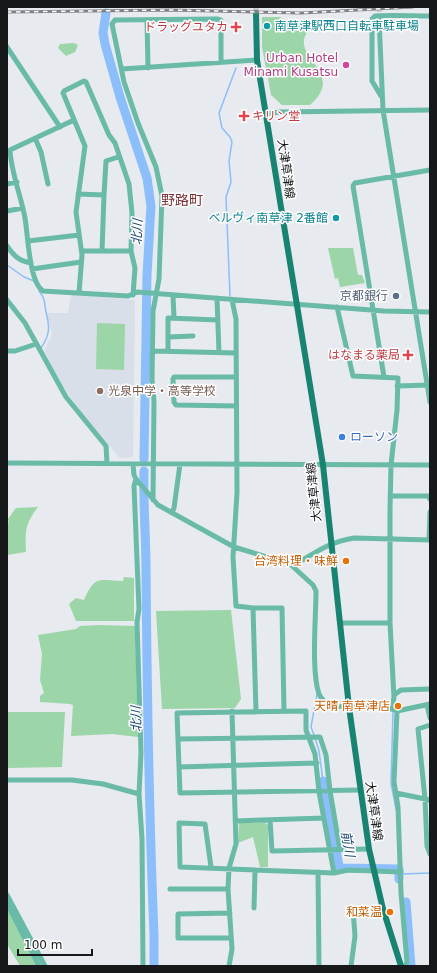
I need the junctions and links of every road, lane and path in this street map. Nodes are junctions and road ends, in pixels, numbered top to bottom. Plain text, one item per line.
1 (256, 13) tunnel mouth
2 (430, 16) edge
3 (379, 18) tunnel mouth
4 (146, 20) junction
5 (8, 48) edge
6 (257, 60) junction
7 (221, 62) junction
8 (148, 68) junction
9 (122, 69) junction
10 (381, 96) junction
11 (383, 110) junction
12 (430, 110) edge
13 (266, 114) junction
14 (74, 120) junction
15 (60, 127) junction
16 (35, 138) junction
17 (8, 148) edge
18 (9, 157) edge
19 (118, 157) junction
20 (430, 170) edge
21 (394, 176) junction
22 (17, 182) junction
23 (7, 184) edge
24 (48, 184) dead end
25 (78, 194) junction
26 (104, 195) junction
27 (23, 208) junction
28 (7, 211) edge
29 (79, 235) junction
30 (28, 241) junction
31 (7, 246) edge
32 (82, 251) junction
33 (102, 251) junction
34 (131, 251) junction
35 (81, 262) junction
36 (31, 266) junction
37 (80, 293) junction
38 (135, 293) junction
39 (156, 293) junction
40 (173, 295) junction
41 (217, 298) junction
42 (7, 300) edge
43 (232, 300) junction
44 (297, 305) junction
45 (337, 307) junction
46 (372, 310) junction
47 (430, 312) edge
48 (417, 313) junction
49 (174, 318) junction
50 (218, 320) junction
51 (193, 336) dead end
52 (169, 337) junction
53 (36, 344) junction
54 (7, 351) edge
55 (152, 351) junction
56 (168, 351) junction
57 (218, 353) junction
58 (236, 353) junction
59 (236, 377) junction
60 (384, 377) junction
61 (429, 385) edge
62 (398, 386) junction
63 (430, 402) edge
64 (236, 406) junction
65 (7, 463) edge
66 (108, 463) junction
67 (136, 464) junction
68 (151, 464) junction
69 (180, 464) junction
70 (236, 465) junction
71 (323, 465) junction
72 (391, 465) junction
73 (430, 465) edge
74 (136, 480) junction
75 (390, 496) junction
76 (151, 499) junction
77 (430, 499) edge
78 (430, 512) edge
79 (172, 513) junction
80 (390, 539) junction
81 (429, 540) edge
82 (330, 543) junction
83 (234, 547) junction
84 (293, 566) junction
85 (253, 608) junction
86 (390, 622) junction
87 (340, 623) junction
88 (430, 688) edge
89 (394, 695) junction
90 (428, 704) edge
91 (350, 707) junction
92 (391, 709) junction
93 (284, 710) junction
94 (232, 711) junction
95 (397, 711) junction
96 (256, 712) junction
97 (430, 718) edge
98 (430, 725) edge
99 (309, 737) junction
100 (234, 738) junction
101 (178, 740) junction
102 (317, 764) junction
103 (234, 765) junction
104 (179, 767) junction
105 (7, 780) edge
106 (360, 790) junction
107 (330, 791) junction
108 (319, 792) junction
109 (235, 793) junction
110 (396, 793) junction
111 (139, 794) junction
112 (427, 800) edge
113 (324, 818) junction
114 (270, 820) junction
115 (235, 821) junction
116 (369, 849) junction
117 (335, 850) junction
118 (430, 854) edge
119 (211, 867) junction
120 (229, 868) junction
121 (255, 870) junction
122 (318, 872) junction
123 (374, 872) junction
124 (402, 872) junction
125 (334, 873) junction
126 (170, 889) dead end
127 (228, 890) junction
128 (7, 895) edge
129 (7, 904) edge
130 (254, 908) dead end
131 (353, 909) dead end
132 (230, 913) junction
133 (231, 938) junction
134 (40, 966) edge
135 (45, 966) edge
136 (143, 966) edge
137 (229, 966) edge
138 (319, 966) edge
139 (351, 966) edge
140 (401, 966) edge
141 (405, 966) edge

1 - 6 main road, 大津草津線
2 - 10 street
3 - 10 street
4 - 7 street
4 - 8 street
4 - 9 street
5 - 15 street
6 - 7 street
6 - 13 main road, 大津草津線
7 - 8 street
8 - 9 street
9 - 39 street
10 - 11 street
11 - 12 street
11 - 13 street
11 - 21 street
13 - 44 main road, 大津草津線
14 - 15 street
14 - 19 street
14 - 25 street
15 - 16 street
16 - 17 street
16 - 24 street
17 - 18 street
18 - 22 street
19 - 26 street
19 - 34 street
20 - 21 street
21 - 46 street
21 - 48 street
22 - 23 street
22 - 27 street
25 - 26 street
25 - 29 street
26 - 33 street
27 - 28 street
27 - 30 street
29 - 30 street
29 - 32 street
30 - 36 street
31 - 36 street
32 - 33 street
32 - 35 street
33 - 34 street
34 - 38 street
35 - 36 street
35 - 37 street
36 - 37 street
37 - 38 street
38 - 39 street
39 - 40 street
39 - 55 street
40 - 41 street
40 - 49 street
41 - 43 street
41 - 50 street
42 - 53 street
43 - 44 street
43 - 58 street
44 - 45 street
44 - 71 main road, 大津草津線
45 - 46 street
45 - 60 street
46 - 48 street
46 - 60 street
47 - 48 street
48 - 61 street
49 - 50 street
49 - 52 street
50 - 57 street
51 - 52 street
52 - 56 street
53 - 54 street
53 - 66 street
55 - 56 street
55 - 68 street
56 - 57 street
57 - 58 street
58 - 59 street
59 - 64 street
59 - 64 street
60 - 62 street
61 - 62 street
61 - 63 street
62 - 72 street
64 - 70 street
65 - 66 street
66 - 67 street
67 - 68 street
67 - 74 street
68 - 69 street
68 - 76 street
69 - 70 street
69 - 79 street
70 - 71 street
70 - 83 street
71 - 72 street
71 - 82 main road, 大津草津線
72 - 73 street
72 - 75 street
74 - 76 street
74 - 111 street
75 - 77 street
75 - 80 street
76 - 79 street
78 - 81 street
79 - 83 street
80 - 81 street
80 - 82 street
80 - 86 street
82 - 84 street
82 - 87 main road, 大津草津線
83 - 84 street
83 - 85 street
84 - 91 street
85 - 93 street
85 - 96 street
86 - 87 street
86 - 89 street
87 - 91 main road, 大津草津線
88 - 89 street
89 - 92 street
90 - 95 street
90 - 97 street
91 - 92 street
91 - 106 main road, 大津草津線
92 - 95 street
93 - 96 street
93 - 99 street
94 - 96 street
94 - 100 street
94 - 101 street
95 - 110 street
98 - 112 street
99 - 100 street
99 - 102 street
99 - 107 street
100 - 101 street
100 - 103 street
101 - 104 street
102 - 103 street
102 - 108 street
103 - 104 street
103 - 109 street
104 - 109 street
105 - 111 street
106 - 107 street
106 - 116 main road, 大津草津線
107 - 108 street
107 - 117 street
108 - 109 street
108 - 113 street
109 - 115 street
110 - 112 street
110 - 124 street
111 - 136 street
112 - 118 street
113 - 114 street
113 - 117 street
114 - 115 street
114 - 117 street
115 - 120 street
116 - 117 street
116 - 123 main road, 大津草津線
117 - 125 street
119 - 119 street
119 - 120 street
120 - 121 street
120 - 127 street
121 - 122 street
121 - 130 street
122 - 125 street
122 - 138 street
123 - 124 street
123 - 125 street
123 - 140 main road, 大津草津線
124 - 141 street
126 - 127 street
127 - 132 street
128 - 135 street
129 - 134 street
131 - 139 street
132 - 133 street
132 - 133 street
133 - 137 street

